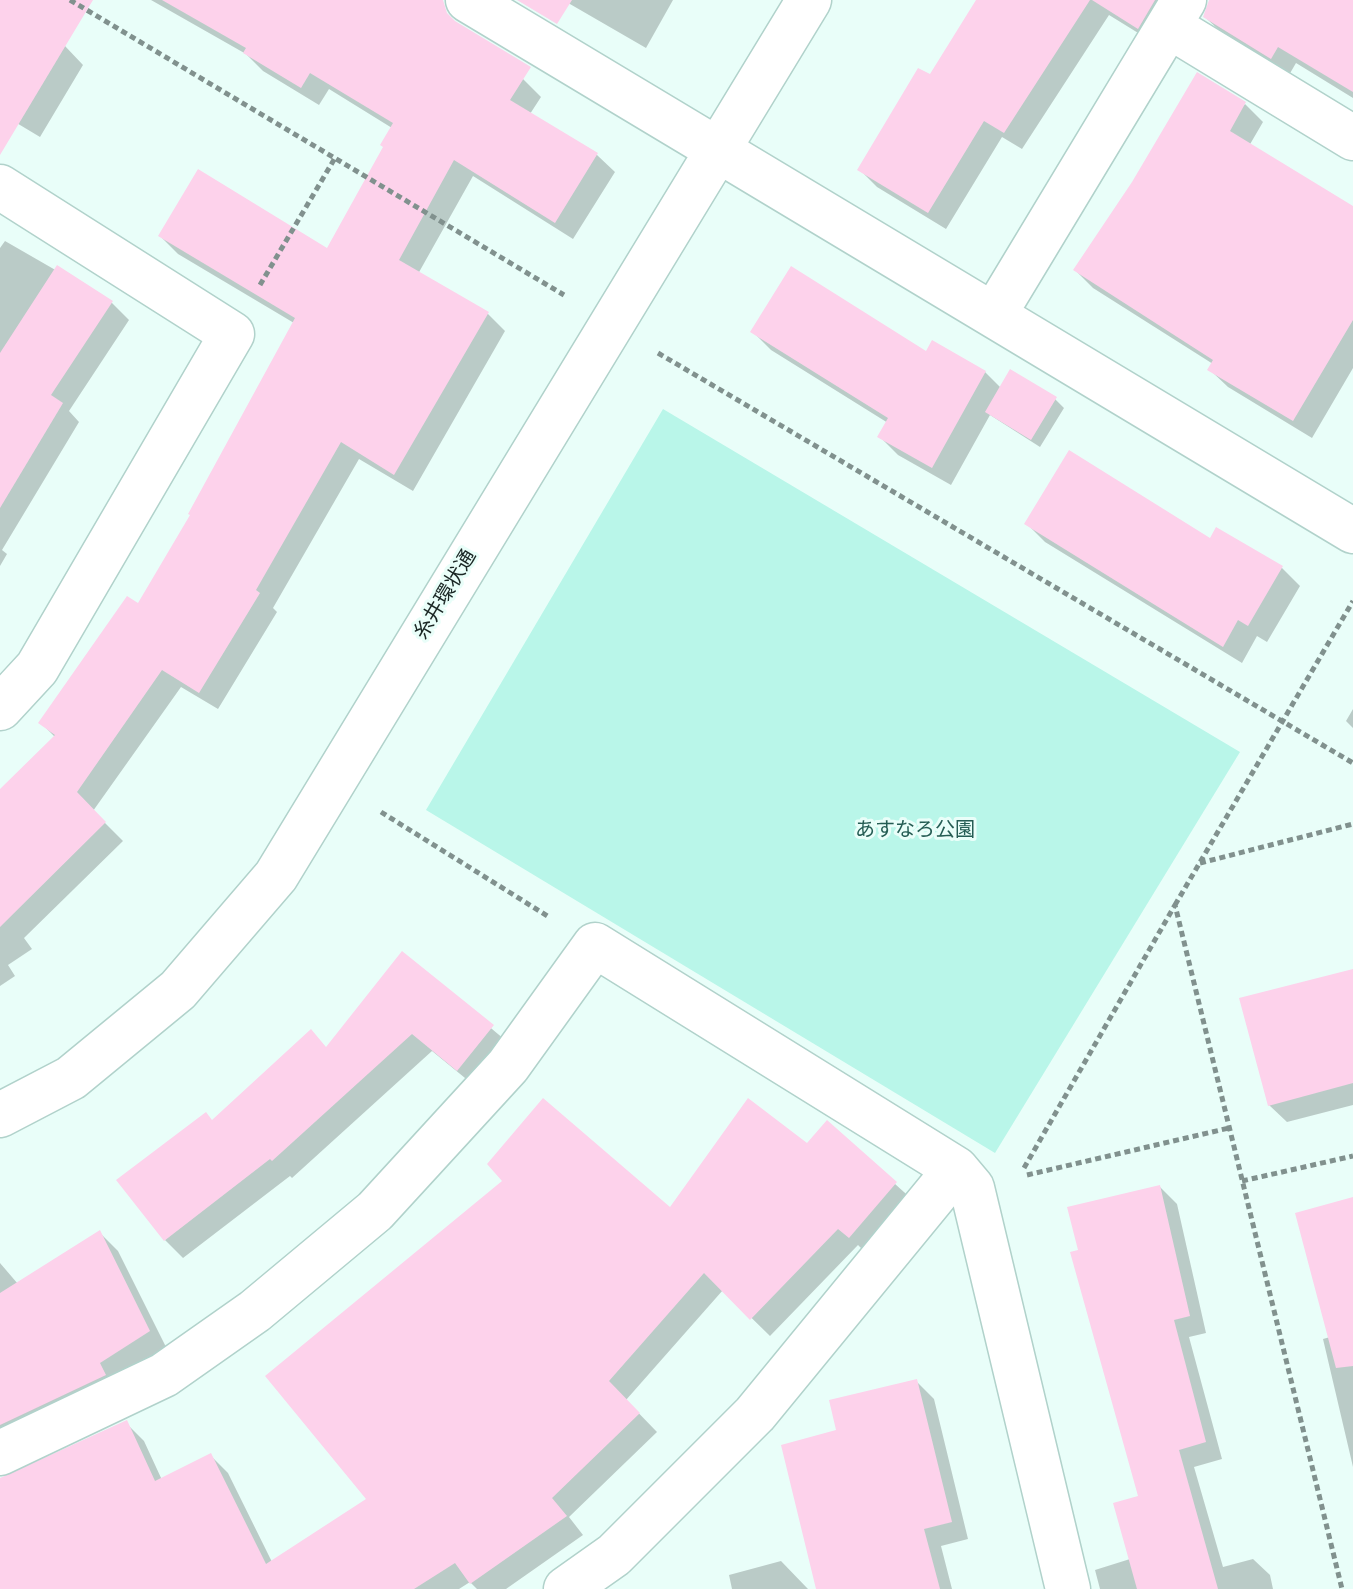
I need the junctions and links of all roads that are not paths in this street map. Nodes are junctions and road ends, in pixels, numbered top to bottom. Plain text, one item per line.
1 (468, 0) edge
2 (809, 0) edge
3 (1177, 13) edge
4 (1353, 138) edge
5 (717, 149) junction
6 (0, 187) edge
7 (995, 313) junction
8 (1353, 531) edge
9 (0, 708) edge
10 (0, 1115) edge
11 (956, 1169) junction
12 (0, 1453) edge
13 (618, 1572) edge
14 (566, 1589) edge
15 (1068, 1589) edge

1 - 5 street
2 - 5 street, 糸井環状通
3 - 4 street
3 - 7 street
5 - 7 street
5 - 10 street, 糸井環状通
6 - 9 street
7 - 8 street
11 - 12 street
11 - 13 street
11 - 15 street
13 - 14 street

